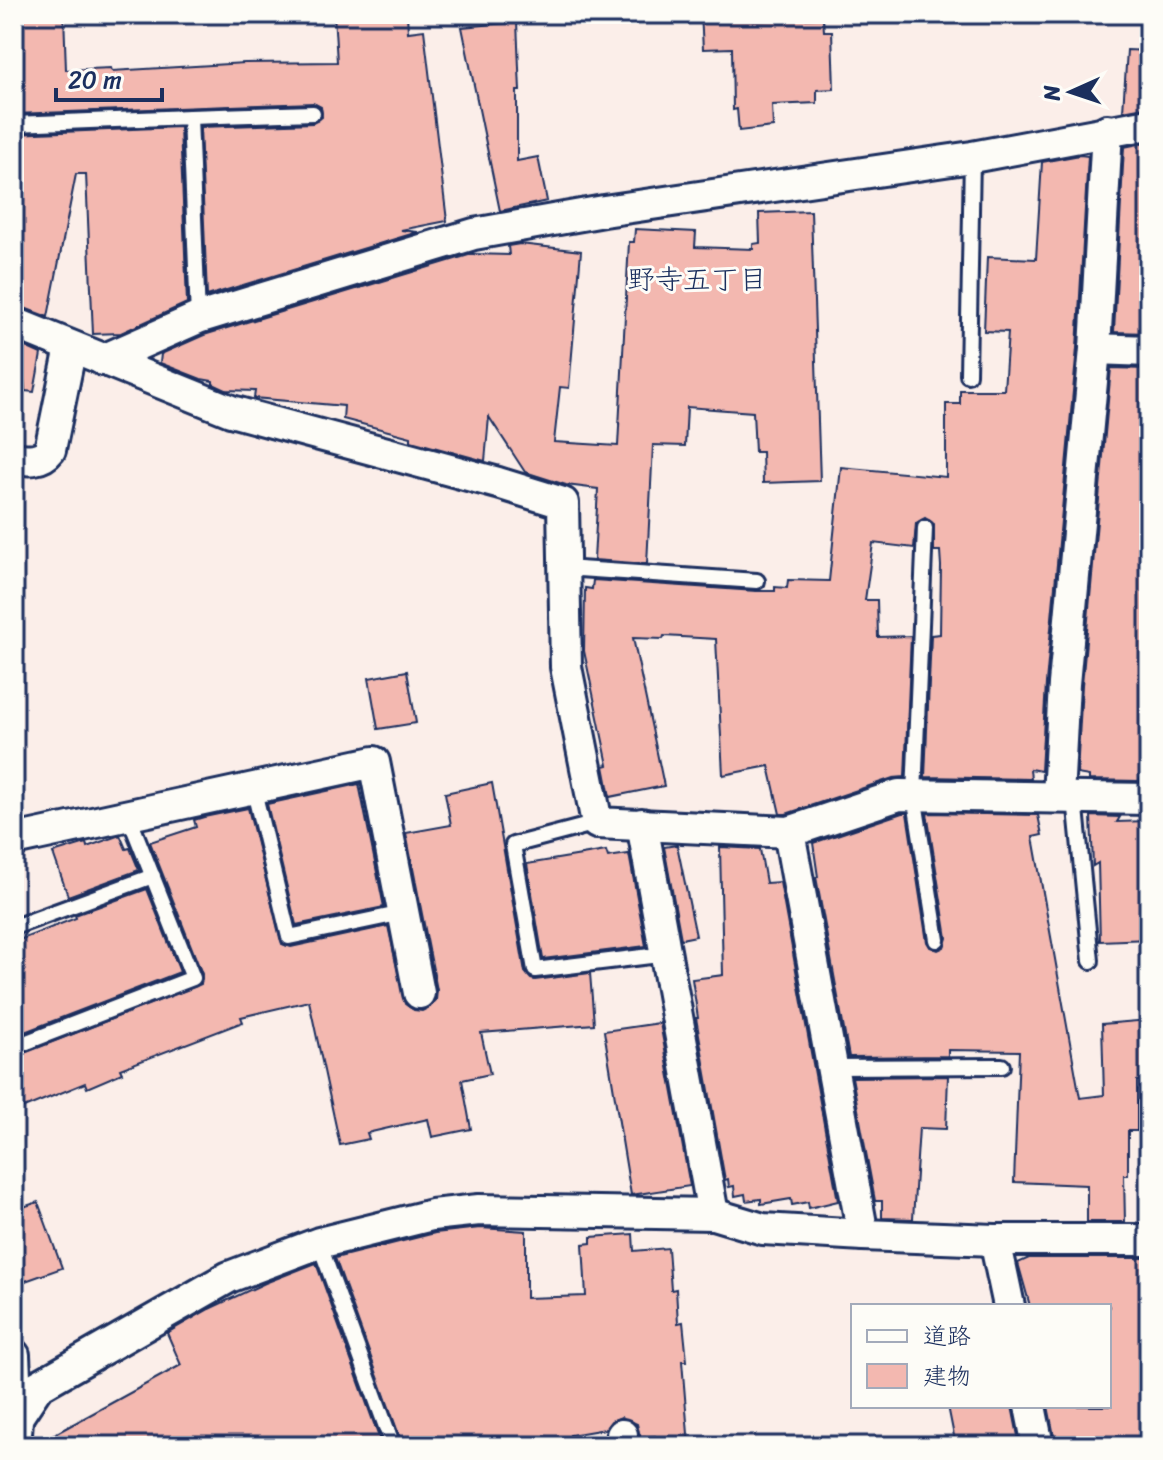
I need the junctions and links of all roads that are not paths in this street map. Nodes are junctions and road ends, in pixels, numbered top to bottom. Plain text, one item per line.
1 (313, 113) dead end
2 (190, 117) junction
3 (14, 124) edge
4 (1149, 124) edge
5 (1107, 130) junction
6 (972, 157) junction
7 (198, 318) junction
8 (14, 323) edge
9 (71, 347) junction
10 (1095, 349) junction
11 (1149, 351) edge
12 (103, 360) junction
13 (968, 375) dead end
14 (14, 458) edge
15 (925, 528) dead end
16 (564, 568) junction
17 (757, 581) dead end
18 (253, 787) junction
19 (914, 795) junction
20 (1067, 797) junction
21 (1149, 799) edge
22 (129, 817) junction
23 (597, 823) junction
24 (642, 824) junction
25 (789, 832) junction
26 (14, 840) edge
27 (153, 876) junction
28 (403, 913) junction
29 (14, 927) edge
30 (937, 940) dead end
31 (667, 954) junction
32 (1091, 961) dead end
33 (419, 993) dead end
34 (14, 1047) edge
35 (1002, 1066) dead end
36 (832, 1067) junction
37 (713, 1214) junction
38 (863, 1235) junction
39 (995, 1240) junction
40 (1149, 1240) edge
41 (319, 1243) junction
42 (1009, 1304) edge
43 (14, 1355) edge
44 (1030, 1408) edge
45 (15, 1429) edge
46 (393, 1446) edge
47 (1038, 1446) edge

1 - 2 lane
2 - 3 lane
2 - 7 lane
4 - 5 street
5 - 6 street
5 - 10 street
6 - 7 street
6 - 13 lane
7 - 12 street
8 - 9 street
9 - 12 street
9 - 14 street
10 - 11 street
10 - 20 street
12 - 16 street
15 - 19 lane
16 - 17 lane
16 - 23 street
18 - 22 street
18 - 28 lane
18 - 28 street
19 - 20 street
19 - 25 street
19 - 30 lane
20 - 21 street
20 - 32 lane
22 - 26 street
22 - 27 lane
23 - 24 street
23 - 31 lane
24 - 25 street
24 - 31 street
25 - 36 street
27 - 29 lane
27 - 34 lane
28 - 33 street
31 - 37 street
35 - 36 lane
36 - 38 street
37 - 38 street
37 - 41 street
38 - 39 street
39 - 40 street
39 - 42 street
41 - 45 street
41 - 46 lane
43 - 45 street
44 - 47 street

